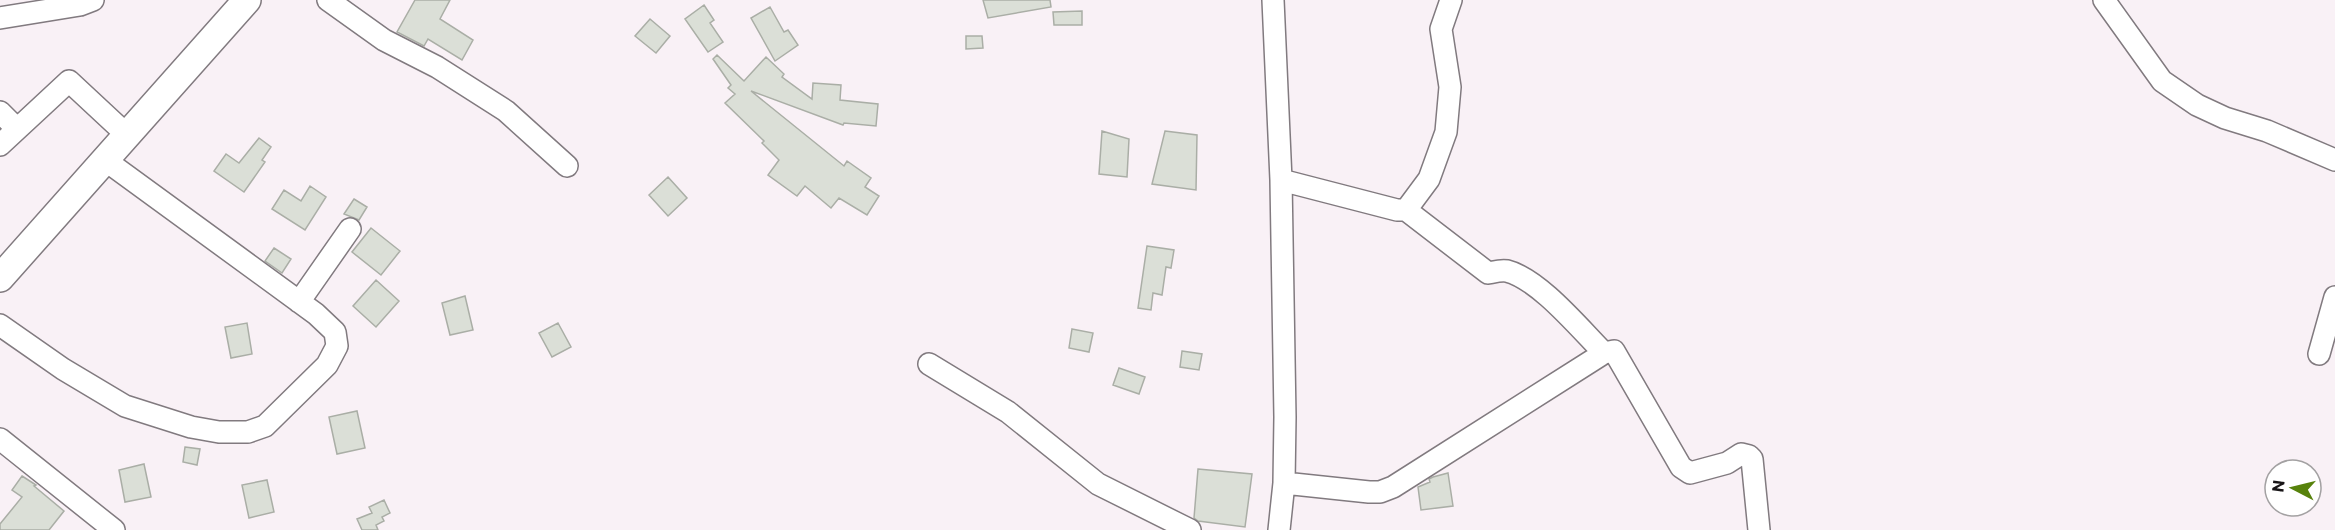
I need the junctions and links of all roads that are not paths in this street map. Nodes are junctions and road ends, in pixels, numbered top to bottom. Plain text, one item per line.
1 (93, 0) edge
2 (247, 0) edge
3 (328, 0) edge
4 (1273, 0) edge
5 (1450, 0) edge
6 (2104, 0) edge
7 (39, 1) edge
8 (0, 7) edge
9 (0, 18) edge
10 (0, 112) edge
11 (16, 128) junction
12 (127, 135) junction
13 (0, 145) edge
14 (105, 160) junction
15 (2335, 160) edge
16 (567, 165) dead end
17 (1281, 180) junction
18 (1406, 210) junction
19 (350, 229) dead end
20 (0, 278) edge
21 (2335, 297) edge
22 (299, 302) junction
23 (0, 325) edge
24 (1604, 353) junction
25 (2319, 354) dead end
26 (929, 364) dead end
27 (0, 439) edge
28 (1284, 483) junction
29 (114, 530) edge
30 (1190, 530) edge
31 (1279, 530) edge
32 (1759, 530) edge

1 - 9 street
2 - 12 main road
3 - 16 street
4 - 17 street
5 - 18 street
6 - 15 street
7 - 8 street
10 - 11 street
11 - 12 street
11 - 13 street
12 - 14 main road
14 - 20 main road
14 - 22 street
17 - 18 street
17 - 28 street
18 - 24 street
19 - 22 street
21 - 25 street
22 - 23 street
24 - 28 street
24 - 32 street
26 - 30 street
27 - 29 street
28 - 31 street

